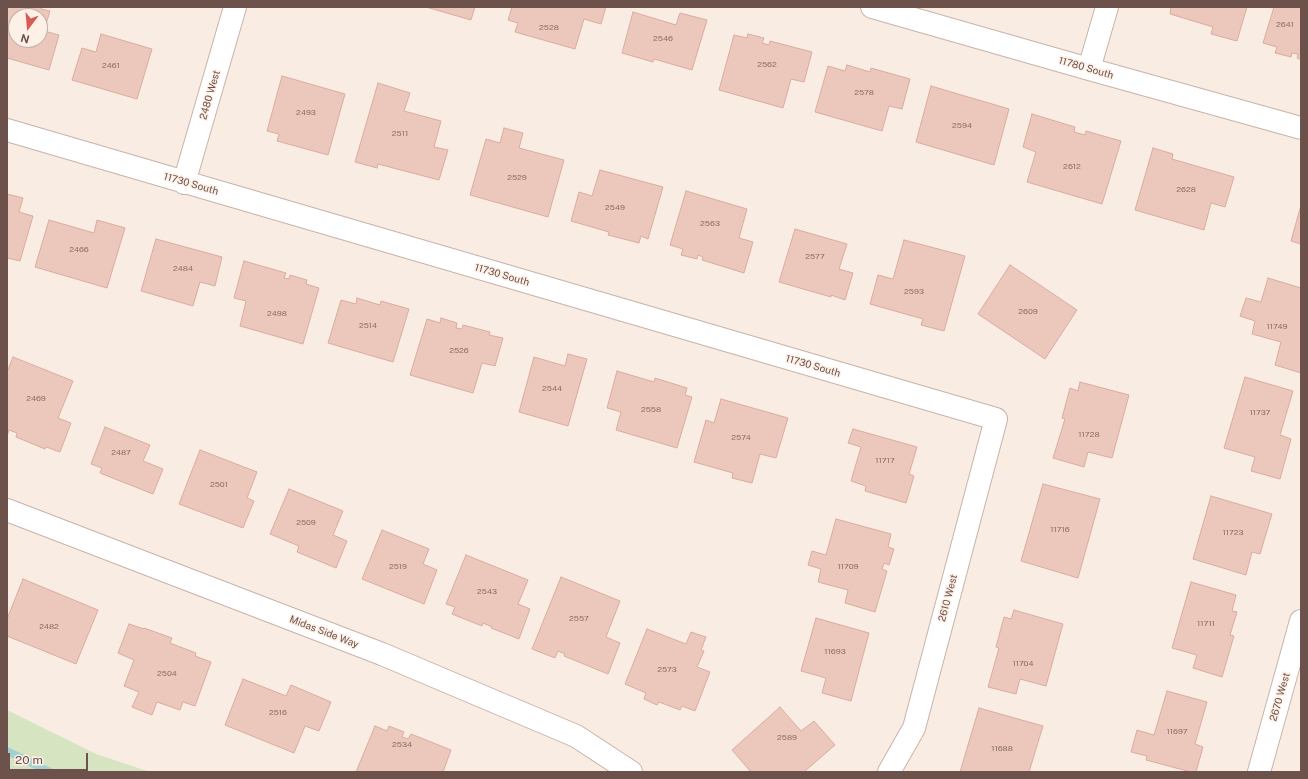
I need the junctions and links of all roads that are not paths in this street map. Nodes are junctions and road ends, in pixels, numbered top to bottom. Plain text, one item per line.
1 (235, 7) edge
2 (872, 7) edge
3 (1107, 7) edge
4 (1089, 69) junction
5 (1301, 128) edge
6 (7, 130) edge
7 (184, 183) junction
8 (996, 419) joint
9 (7, 510) edge
10 (1301, 622) edge
11 (631, 772) edge
12 (889, 772) edge
13 (1259, 772) edge

1 - 7 street, 2480 West
2 - 4 street, 11780 South
3 - 4 street
4 - 5 street, 11780 South
6 - 7 street, 11730 South
7 - 8 street, 11730 South
8 - 12 street, 2610 West
9 - 11 street, Midas Side Way
10 - 13 street, 2670 West

